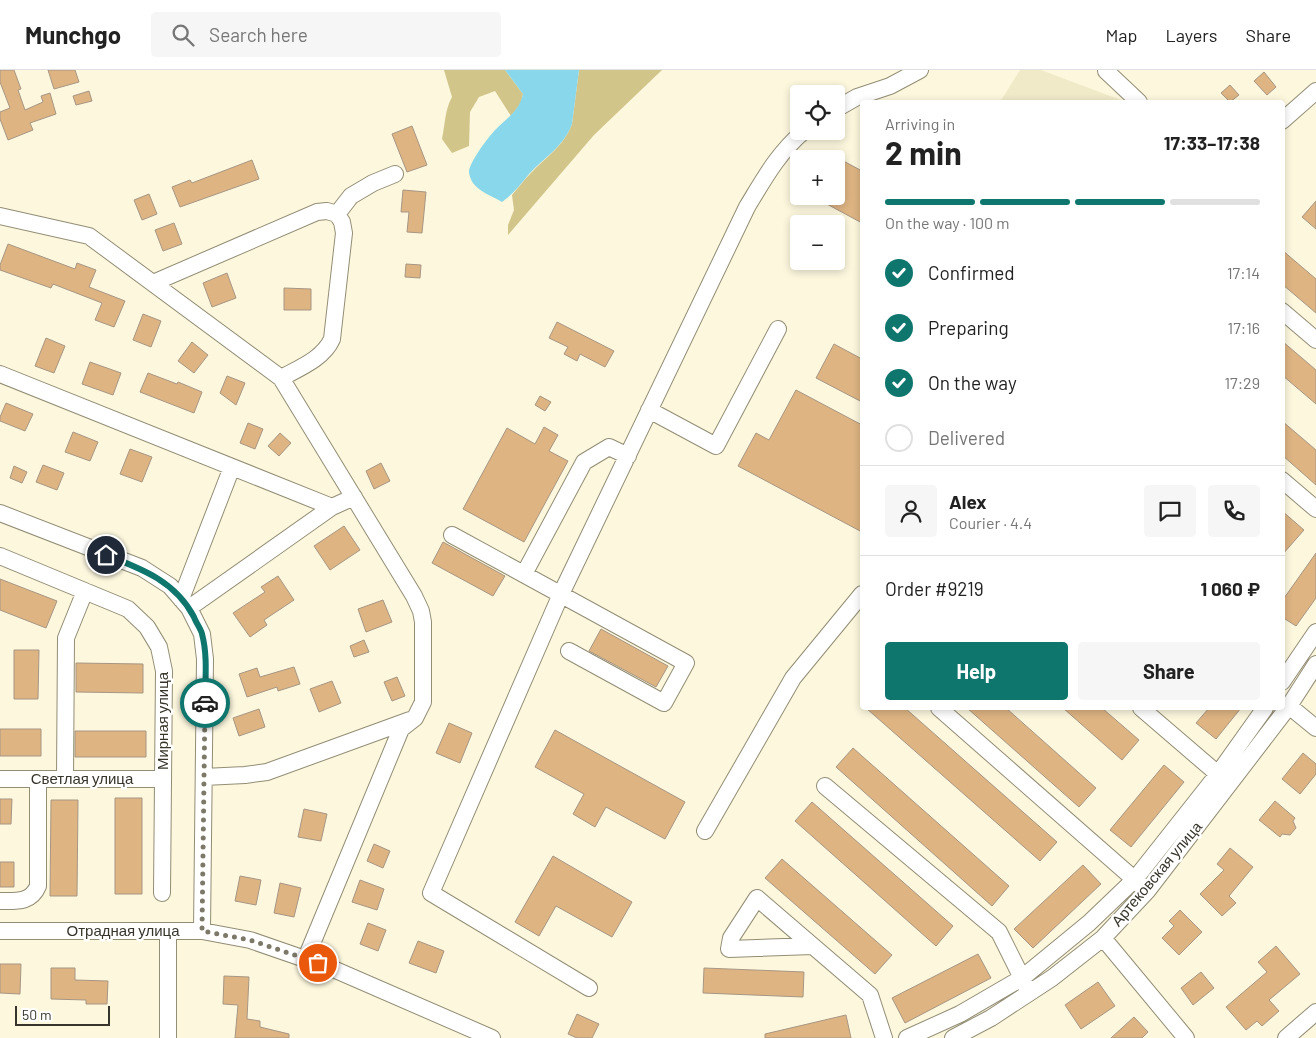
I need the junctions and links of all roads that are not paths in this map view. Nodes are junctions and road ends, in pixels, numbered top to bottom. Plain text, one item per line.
1 (920, 70) edge
2 (1106, 71) edge
3 (1316, 91) edge
4 (1137, 100) edge
5 (845, 104) edge
6 (1285, 118) edge
7 (793, 140) edge
8 (395, 174) dead end
9 (336, 214) junction
10 (0, 216) edge
11 (153, 283) junction
12 (1285, 314) edge
13 (778, 329) dead end
14 (1316, 340) edge
15 (0, 374) edge
16 (281, 378) junction
17 (649, 410) junction
18 (628, 456) junction
19 (232, 467) junction
20 (1285, 483) edge
21 (354, 497) junction
22 (332, 507) junction
23 (1316, 509) edge
24 (0, 513) edge
25 (452, 536) dead end
26 (0, 556) edge
27 (524, 574) junction
28 (85, 591) junction
29 (561, 594) junction
30 (860, 596) edge
31 (185, 603) junction
32 (1316, 632) edge
33 (569, 651) dead end
34 (1288, 664) edge
35 (1316, 664) edge
36 (1306, 680) junction
37 (1289, 706) junction
38 (941, 710) edge
39 (1143, 710) edge
40 (1264, 710) edge
41 (415, 718) junction
42 (1316, 728) edge
43 (204, 777) junction
44 (38, 779) junction
45 (65, 779) junction
46 (163, 779) junction
47 (1224, 779) junction
48 (0, 780) edge
49 (825, 786) dead end
50 (705, 831) dead end
51 (1134, 879) junction
52 (1148, 890) junction
53 (162, 893) dead end
54 (0, 901) edge
55 (0, 931) edge
56 (168, 931) junction
57 (202, 931) junction
58 (1103, 938) junction
59 (813, 946) junction
60 (306, 958) junction
61 (1026, 986) junction
62 (589, 988) dead end
63 (1316, 1012) edge
64 (168, 1038) edge
65 (492, 1038) edge
66 (884, 1038) edge
67 (907, 1038) edge
68 (953, 1038) edge
69 (1186, 1038) edge
70 (1286, 1038) edge

1 - 5 street
2 - 4 street
3 - 6 street
7 - 17 street
8 - 9 street
9 - 11 street
9 - 16 street
10 - 11 street
11 - 16 street
12 - 14 street
13 - 17 street
15 - 19 street
16 - 21 street
17 - 18 street
18 - 27 street
18 - 29 street
19 - 22 street
19 - 31 street
20 - 23 street
21 - 22 street
21 - 41 street
22 - 31 street
24 - 31 street
25 - 27 street
26 - 28 street, Мирная улица
27 - 29 street
28 - 45 street
28 - 46 street, Мирная улица
29 - 33 street
29 - 62 street
30 - 50 street
31 - 43 street
32 - 34 street
34 - 36 street
35 - 36 street, Артековская улица
36 - 37 street, Артековская улица
37 - 42 street
37 - 47 street, Артековская улица
38 - 51 street
39 - 47 street
40 - 47 street
41 - 43 street
41 - 60 street
43 - 57 street
44 - 45 street, Светлая улица
44 - 48 street, Светлая улица
44 - 54 street
45 - 46 street, Светлая улица
46 - 53 street, Мирная улица
47 - 51 street
47 - 52 street, Артековская улица
49 - 61 street
51 - 52 street
51 - 61 street
52 - 58 street, Артековская улица
55 - 56 street, Отрадная улица
56 - 57 street, Отрадная улица
56 - 64 street
57 - 60 street, Отрадная улица
58 - 61 street, Артековская улица
58 - 69 street
59 - 59 street
59 - 66 street
60 - 65 street, Отрадная улица
61 - 67 street
61 - 68 street, Артековская улица
63 - 70 street

